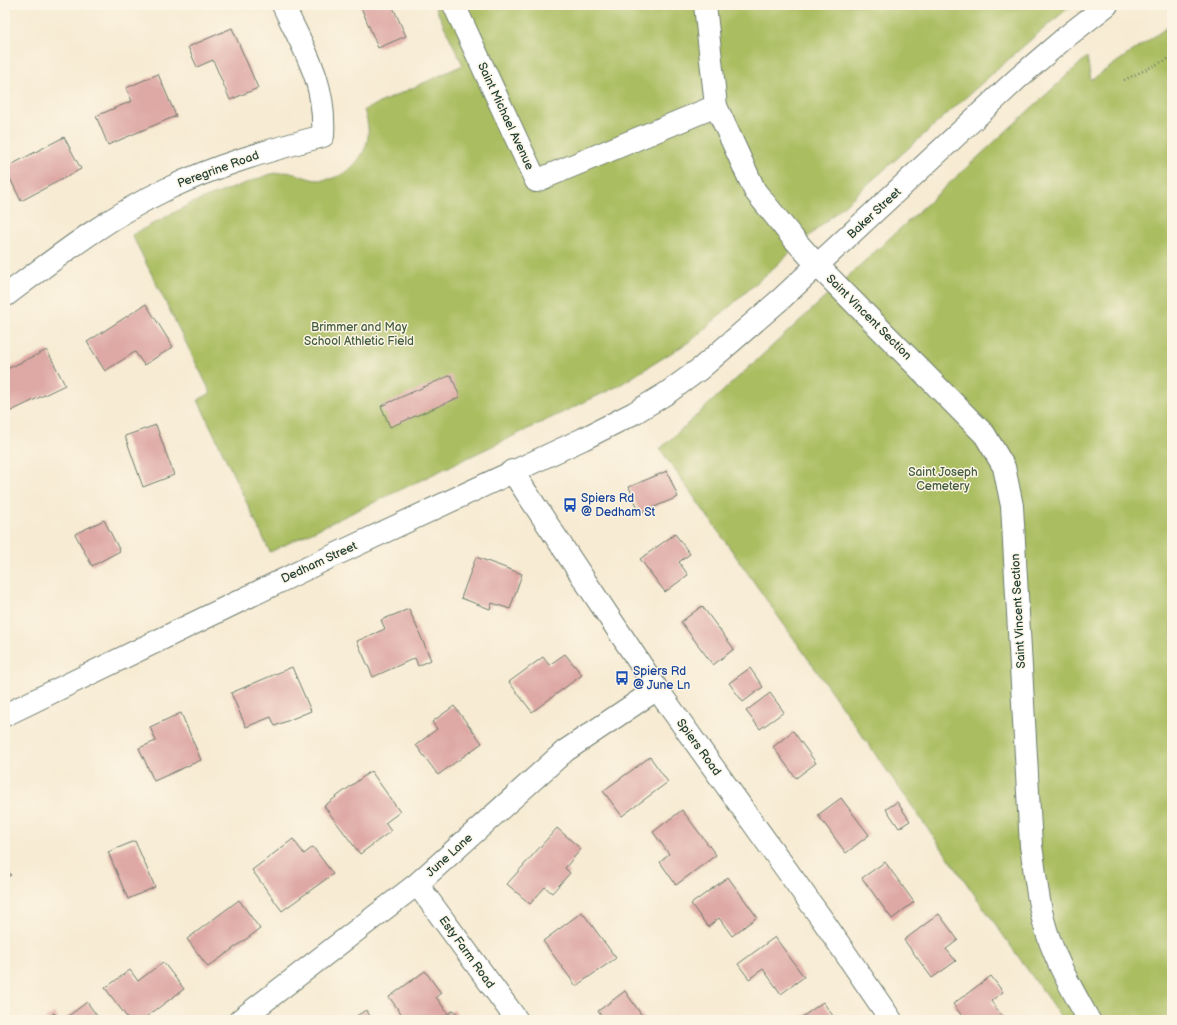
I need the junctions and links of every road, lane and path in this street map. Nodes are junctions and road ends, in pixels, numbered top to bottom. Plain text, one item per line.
1 (283, 5) edge
2 (454, 5) edge
3 (705, 5) edge
4 (1107, 5) edge
5 (1172, 57) edge
6 (1124, 80) dead end
7 (716, 106) junction
8 (818, 266) junction
9 (5, 296) edge
10 (634, 413) joint
11 (512, 471) junction
12 (657, 689) junction
13 (5, 715) edge
14 (417, 884) junction
15 (240, 1020) edge
16 (517, 1020) edge
17 (891, 1020) edge
18 (1089, 1020) edge

1 - 9 street, Peregrine Road
2 - 7 street, Saint Michael Avenue
3 - 7 street
4 - 8 street, Baker Street
5 - 6 path
7 - 8 street
8 - 10 street, Baker Street
8 - 18 street, Saint Vincent Section
10 - 11 street, Dedham Street
11 - 12 street, Spiers Road
11 - 13 street, Dedham Street
12 - 14 street, June Lane
12 - 17 street, Spiers Road
14 - 15 street, June Lane
14 - 16 street, Esty Farm Road

